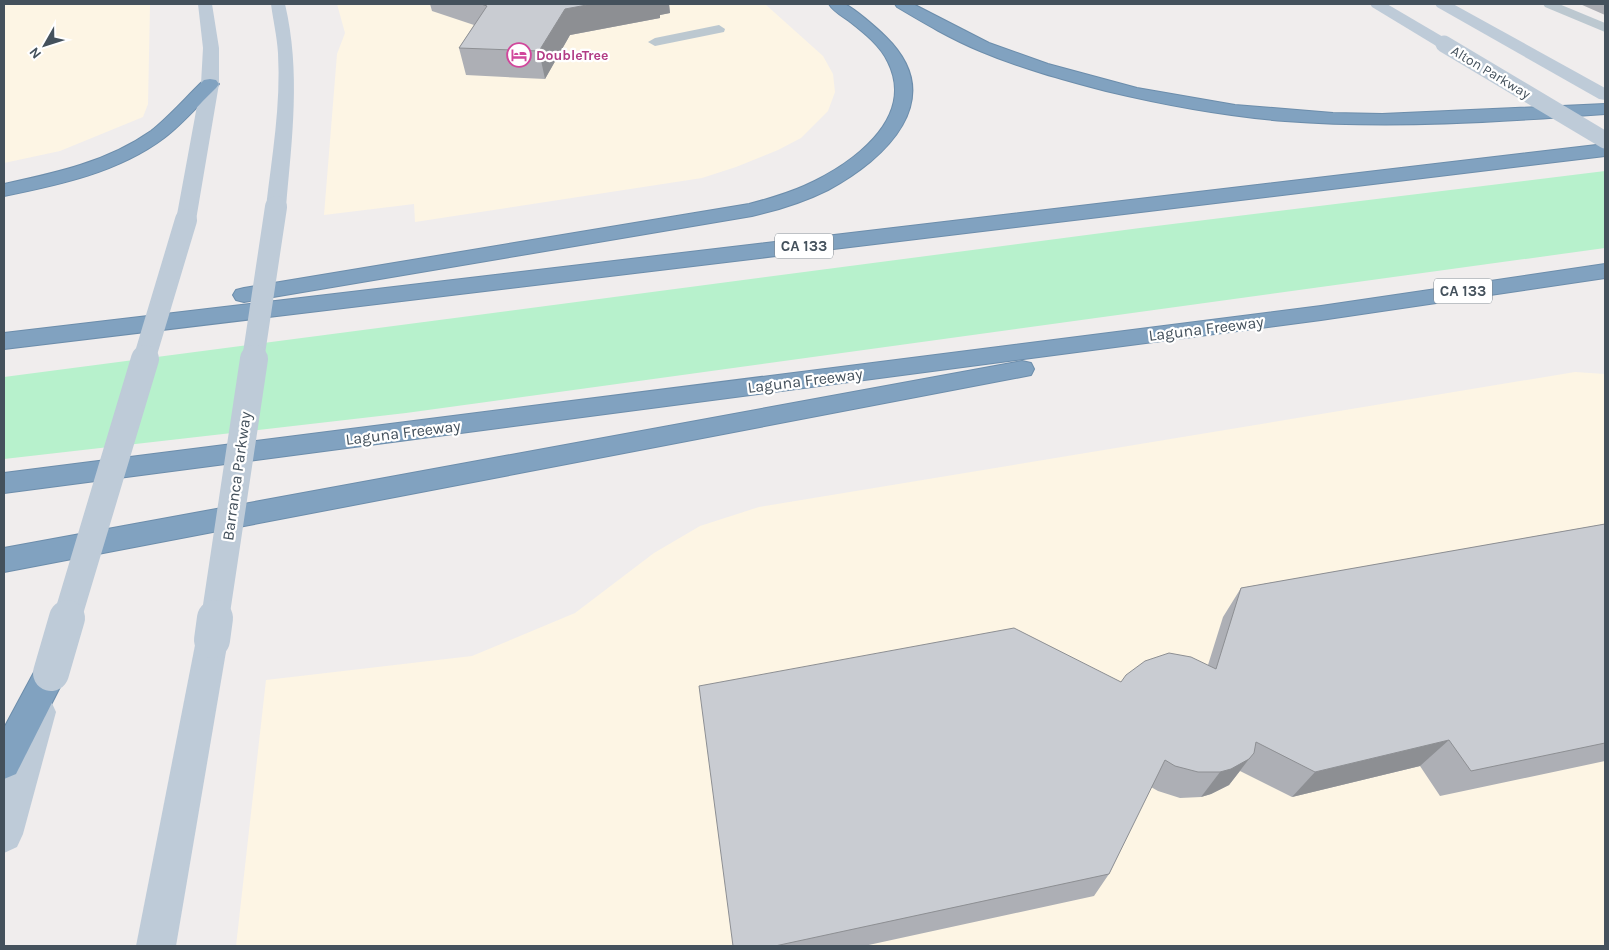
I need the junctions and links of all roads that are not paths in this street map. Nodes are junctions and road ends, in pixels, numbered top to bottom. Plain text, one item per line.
1 (205, 4) edge
2 (278, 4) edge
3 (836, 4) edge
4 (902, 4) edge
5 (1377, 4) edge
6 (1442, 4) edge
7 (1549, 4) edge
8 (1605, 28) edge
9 (719, 29) dead end
10 (655, 42) dead end
11 (210, 84) junction
12 (1605, 95) edge
13 (1605, 109) edge
14 (1605, 140) edge
15 (1605, 150) edge
16 (4, 190) edge
17 (1605, 271) edge
18 (1321, 313) junction
19 (4, 335) edge
20 (4, 341) edge
21 (4, 483) edge
22 (4, 560) edge
23 (51, 673) junction
24 (4, 762) edge
25 (4, 834) edge
26 (156, 946) edge

1 - 11 main road
2 - 26 main road, Barranca Parkway, bridge
3 - 19 highway
4 - 13 highway
5 - 14 main road, Alton Parkway, bridge
6 - 12 main road
7 - 8 lane
9 - 10 lane
11 - 16 highway
11 - 23 main road, bridge
15 - 20 highway, CA 133
17 - 18 highway, Laguna Freeway / CA 133
18 - 21 highway, Laguna Freeway / CA 133
18 - 22 highway
23 - 24 highway
23 - 25 main road

